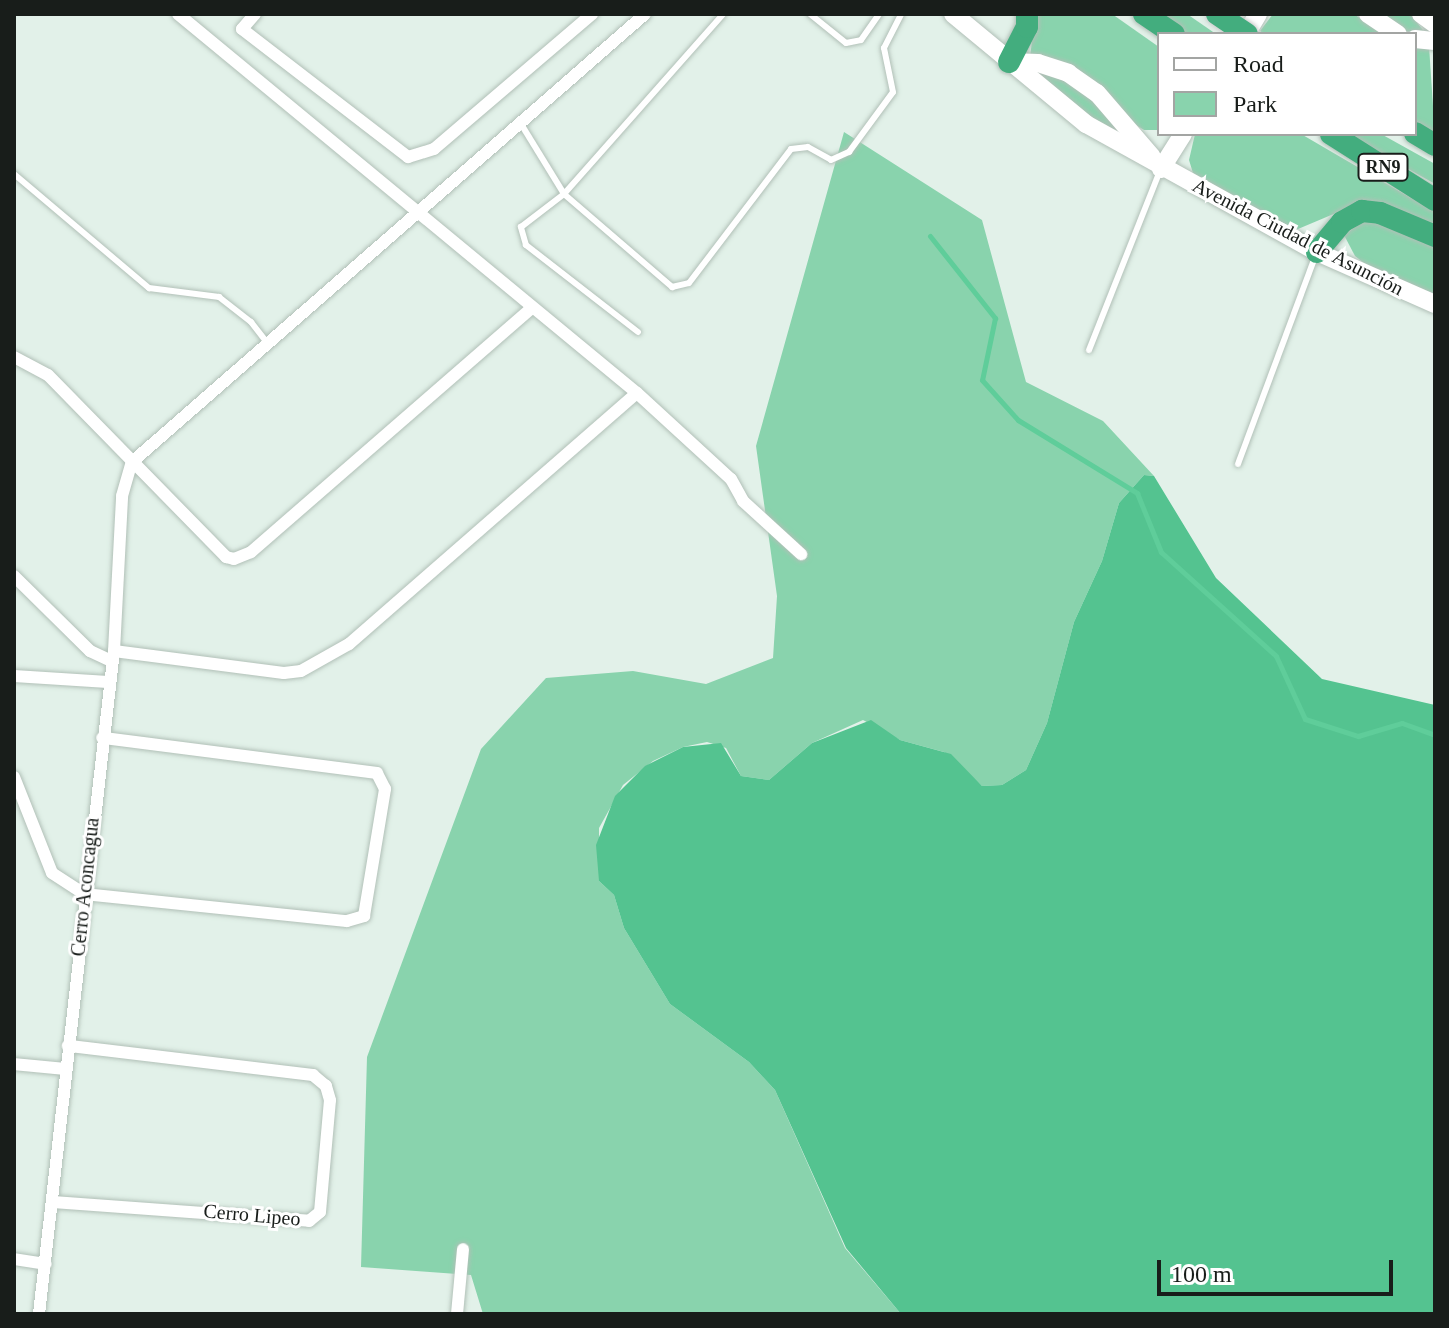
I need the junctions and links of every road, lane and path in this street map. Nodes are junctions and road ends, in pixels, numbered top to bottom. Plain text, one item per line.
1 (178, 14) edge
2 (255, 14) edge
3 (592, 14) edge
4 (645, 14) edge
5 (723, 14) edge
6 (810, 14) edge
7 (879, 14) edge
8 (901, 14) edge
9 (953, 14) edge
10 (1027, 14) edge
11 (1144, 14) edge
12 (1217, 14) edge
13 (1258, 14) edge
14 (1368, 14) edge
15 (1421, 14) edge
16 (1435, 24) edge
17 (1171, 32) edge
18 (1243, 32) edge
19 (1247, 32) edge
20 (1395, 32) edge
21 (1009, 62) junction
22 (520, 122) junction
23 (1417, 134) edge
24 (1182, 136) edge
25 (1334, 136) edge
26 (1435, 145) edge
27 (1161, 169) junction
28 (14, 174) edge
29 (564, 194) junction
30 (1435, 200) edge
31 (415, 212) junction
32 (1435, 236) edge
33 (1317, 252) junction
34 (1435, 304) edge
35 (532, 308) junction
36 (638, 332) dead end
37 (268, 344) junction
38 (1089, 350) dead end
39 (14, 357) edge
40 (637, 393) junction
41 (132, 462) junction
42 (1238, 464) dead end
43 (801, 554) dead end
44 (14, 576) edge
45 (113, 656) junction
46 (14, 676) edge
47 (108, 682) junction
48 (102, 738) junction
49 (14, 777) edge
50 (84, 894) junction
51 (68, 1046) junction
52 (14, 1064) edge
53 (65, 1069) junction
54 (53, 1202) junction
55 (463, 1249) dead end
56 (14, 1259) edge
57 (46, 1264) junction
58 (39, 1314) edge
59 (457, 1314) edge

1 - 31 street
2 - 3 street
4 - 22 street
5 - 29 lane
6 - 7 lane
8 - 29 lane
9 - 21 street, Avenida Ciudad de Asunción
10 - 21 highway
11 - 17 highway
12 - 18 highway, bridge
13 - 19 street
14 - 20 street
15 - 16 street
21 - 27 street, Avenida Ciudad de Asunción
21 - 27 street, Avenida Ciudad de Asunción
22 - 29 lane
22 - 31 street
23 - 26 highway, RN9
24 - 27 street
25 - 30 highway, RN9
27 - 33 street, Avenida Ciudad de Asunción
27 - 38 lane
28 - 37 lane
29 - 36 lane
31 - 35 street
31 - 37 street
32 - 33 highway
33 - 34 street, Avenida Ciudad de Asunción
33 - 42 lane
35 - 40 street
35 - 41 street
37 - 41 street
39 - 41 street
40 - 43 street
40 - 45 street
41 - 45 street, Cerro Aconcagua
44 - 45 street
45 - 47 street, Cerro Aconcagua
46 - 47 street
47 - 48 street, Cerro Aconcagua
48 - 50 street, Cerro Aconcagua
48 - 50 street
49 - 50 street
50 - 51 street, Cerro Aconcagua
51 - 53 street, Cerro Aconcagua
51 - 54 street, Cerro Lipeo
52 - 53 street
53 - 54 street, Cerro Aconcagua
54 - 57 street, Cerro Aconcagua
55 - 59 street
56 - 57 street
57 - 58 street, Cerro Aconcagua

